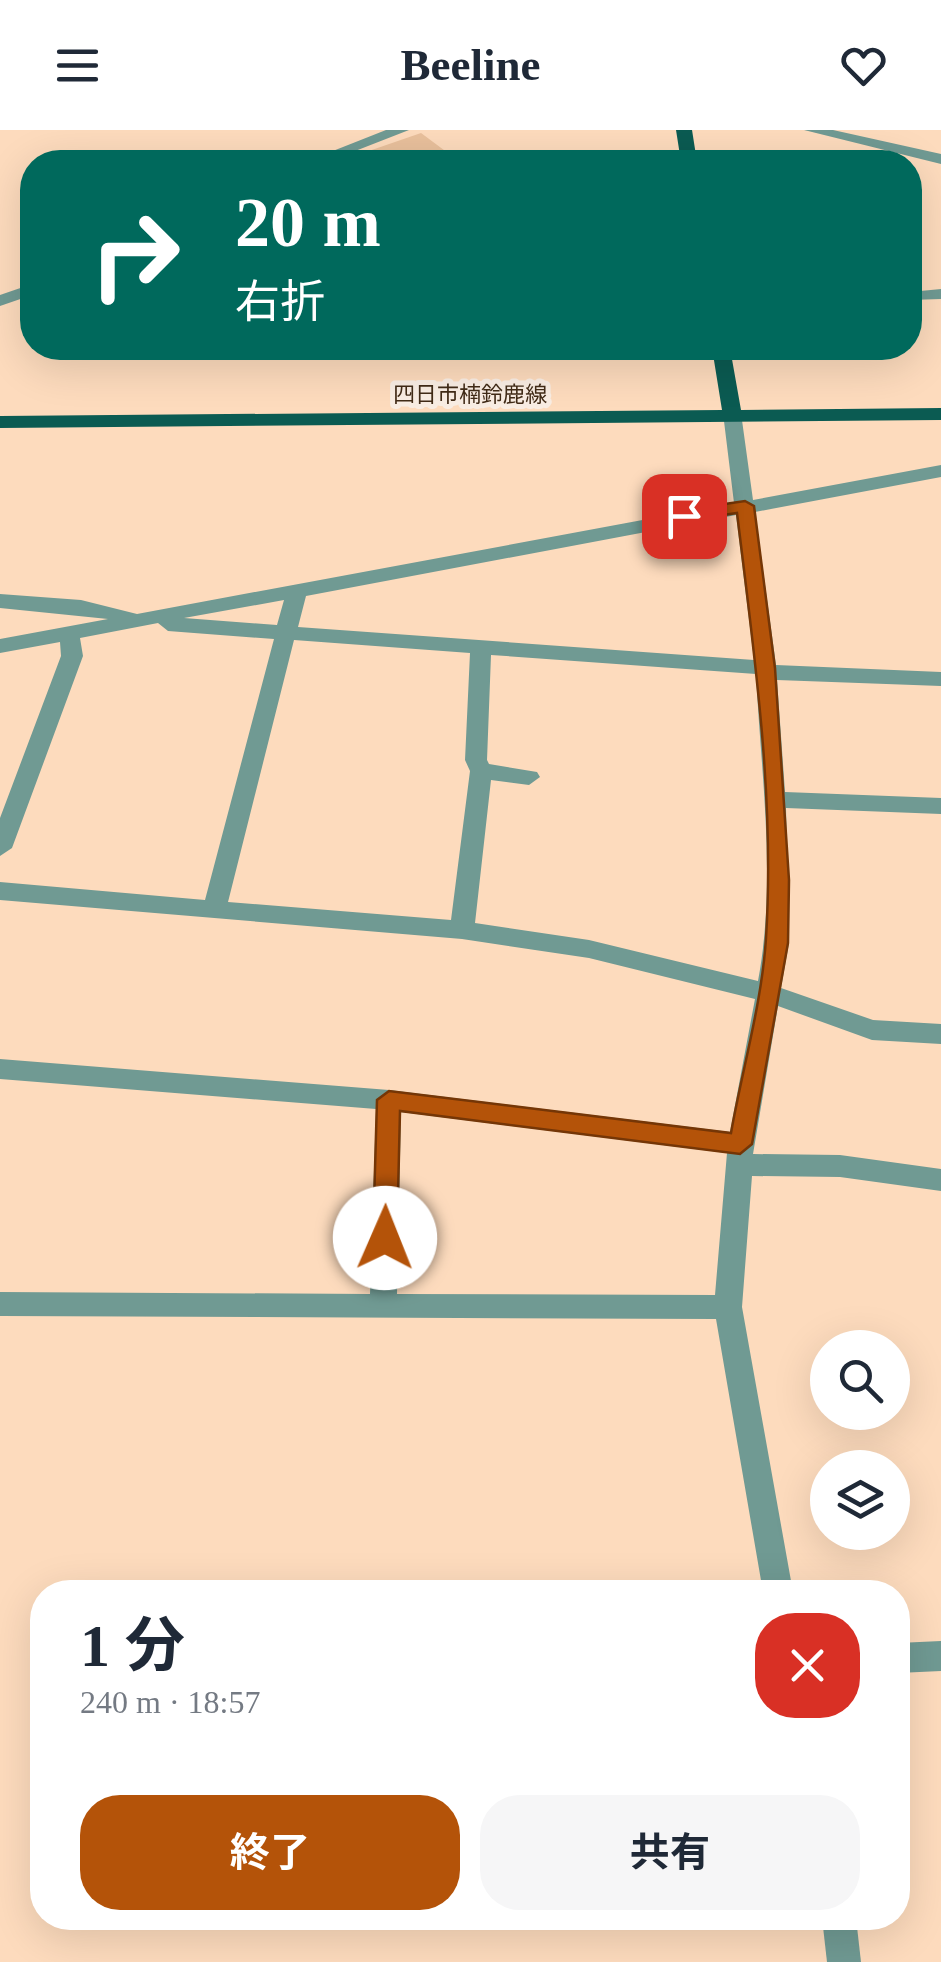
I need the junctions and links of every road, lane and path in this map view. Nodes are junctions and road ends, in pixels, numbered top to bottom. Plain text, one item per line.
1 (401, 130) edge
2 (812, 130) edge
3 (346, 150) edge
4 (873, 150) edge
5 (723, 360) edge
6 (732, 413) junction
7 (941, 414) edge
8 (0, 422) edge
9 (941, 471) edge
10 (745, 506) junction
11 (297, 589) junction
12 (0, 602) edge
13 (142, 620) junction
14 (285, 632) junction
15 (68, 634) junction
16 (0, 646) edge
17 (482, 646) junction
18 (766, 670) junction
19 (941, 680) edge
20 (480, 771) junction
21 (529, 776) dead end
22 (774, 800) junction
23 (941, 806) edge
24 (0, 848) edge
25 (0, 891) edge
26 (215, 907) junction
27 (462, 930) junction
28 (765, 992) junction
29 (941, 1034) edge
30 (0, 1069) edge
31 (389, 1100) junction
32 (740, 1155) junction
33 (941, 1180) edge
34 (0, 1304) edge
35 (383, 1306) junction
36 (728, 1307) junction
37 (776, 1580) edge
38 (941, 1656) edge
39 (910, 1657) edge
40 (840, 1930) edge
41 (844, 1962) edge

1 - 3 street
2 - 4 street
5 - 6 main road
6 - 7 main road, 四日市楠鈴鹿線
6 - 8 main road, 四日市楠鈴鹿線
6 - 10 street
9 - 10 street
10 - 11 street
10 - 18 street
11 - 13 street
11 - 14 street
12 - 13 street
13 - 14 street
13 - 15 street
14 - 17 street
14 - 26 street
15 - 16 street
15 - 24 street
17 - 18 street
17 - 20 street
18 - 19 street
18 - 22 street
20 - 21 street
20 - 27 street
22 - 23 street
22 - 28 street
25 - 26 street
26 - 27 street
27 - 28 street
28 - 29 street
28 - 32 street
30 - 31 street
31 - 32 street
31 - 35 street
32 - 33 street
32 - 36 street
34 - 35 street
35 - 36 street
36 - 37 street
38 - 39 street
40 - 41 street

